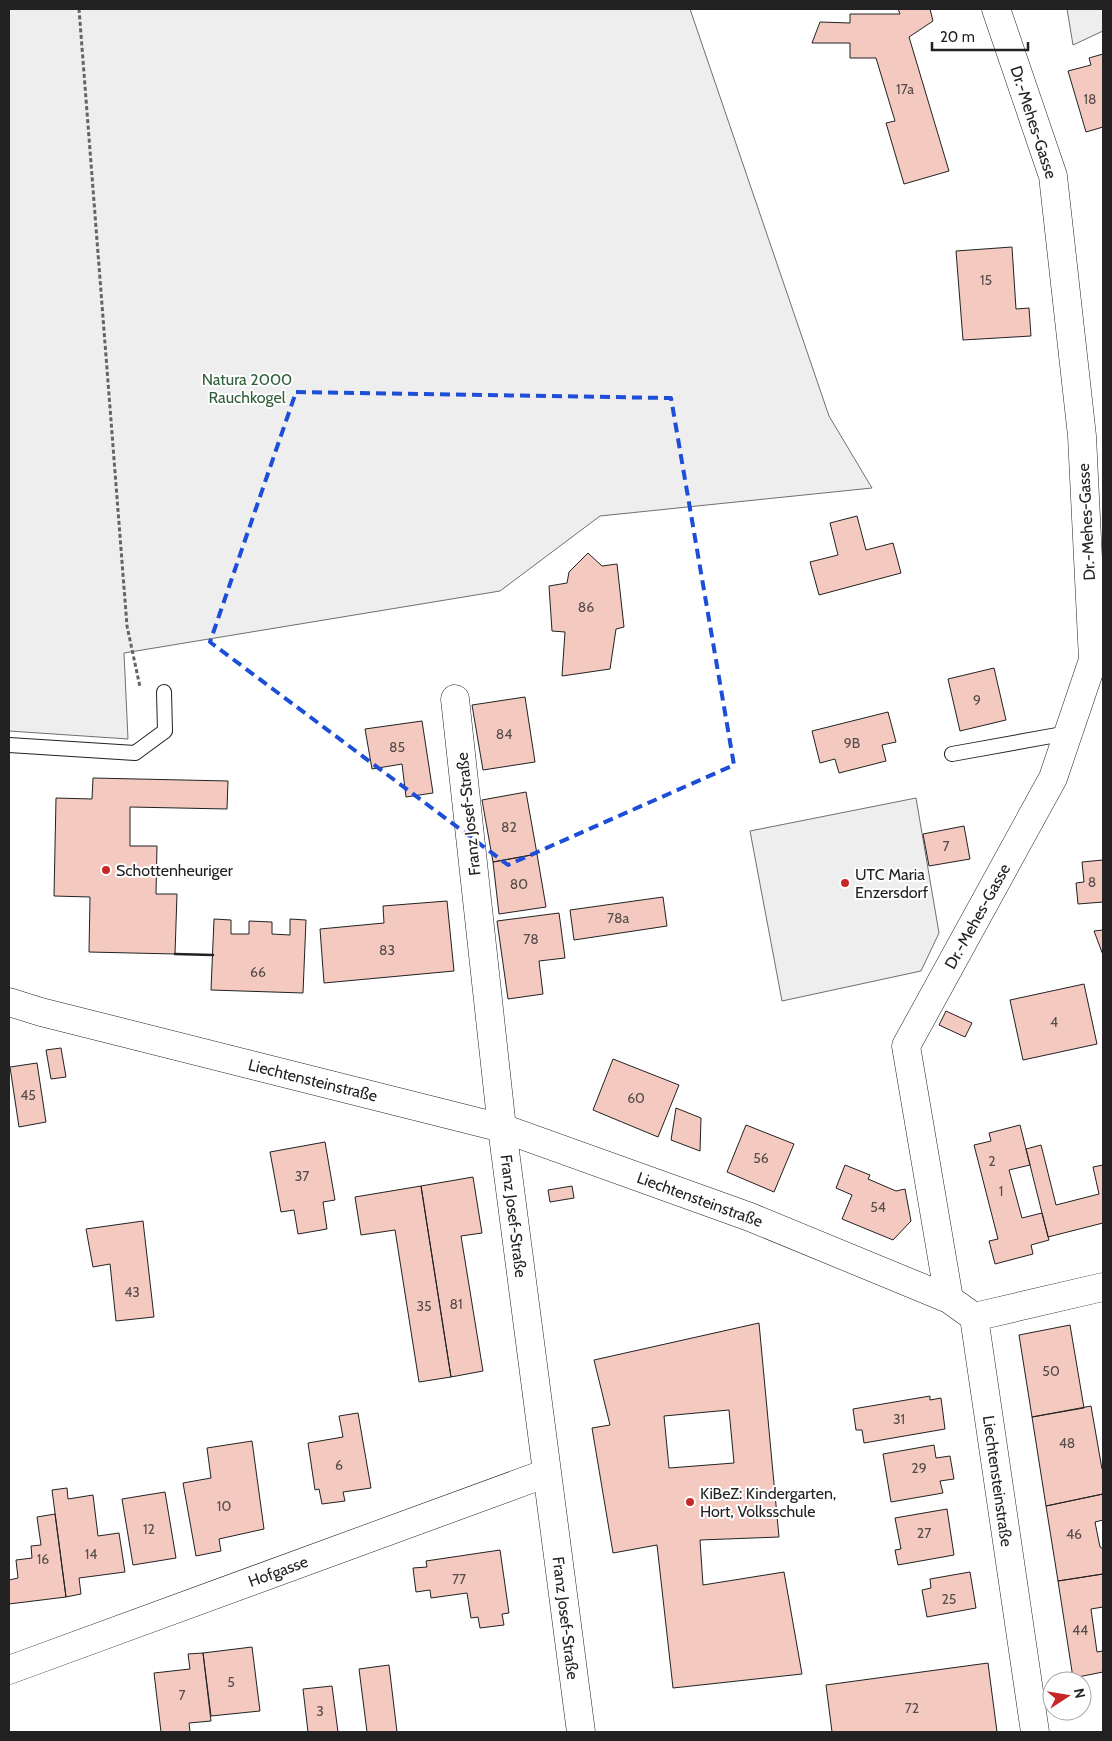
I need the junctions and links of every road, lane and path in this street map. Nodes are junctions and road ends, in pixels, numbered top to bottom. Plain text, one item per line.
1 (79, 9) edge
2 (996, 9) edge
3 (1093, 435) edge
4 (164, 692) joint
5 (455, 699) dead end
6 (1068, 733) junction
7 (9, 745) edge
8 (952, 754) dead end
9 (9, 1002) edge
10 (502, 1128) junction
11 (1103, 1287) edge
12 (949, 1299) junction
13 (974, 1318) junction
14 (547, 1472) junction
15 (9, 1670) edge
16 (581, 1732) edge
17 (1036, 1732) edge

1 - 4 path
2 - 3 street, Dr.-Mehes-Gasse
3 - 6 street, Dr.-Mehes-Gasse
4 - 7 lane
5 - 10 street, Franz Josef-Straße
6 - 8 lane
6 - 12 street, Dr.-Mehes-Gasse
9 - 10 street, Liechtensteinstraße
10 - 12 street, Liechtensteinstraße
10 - 14 street, Franz Josef-Straße
11 - 13 street
12 - 13 street, Liechtensteinstraße
13 - 17 street, Liechtensteinstraße
14 - 15 street, Hofgasse
14 - 16 street, Franz Josef-Straße

